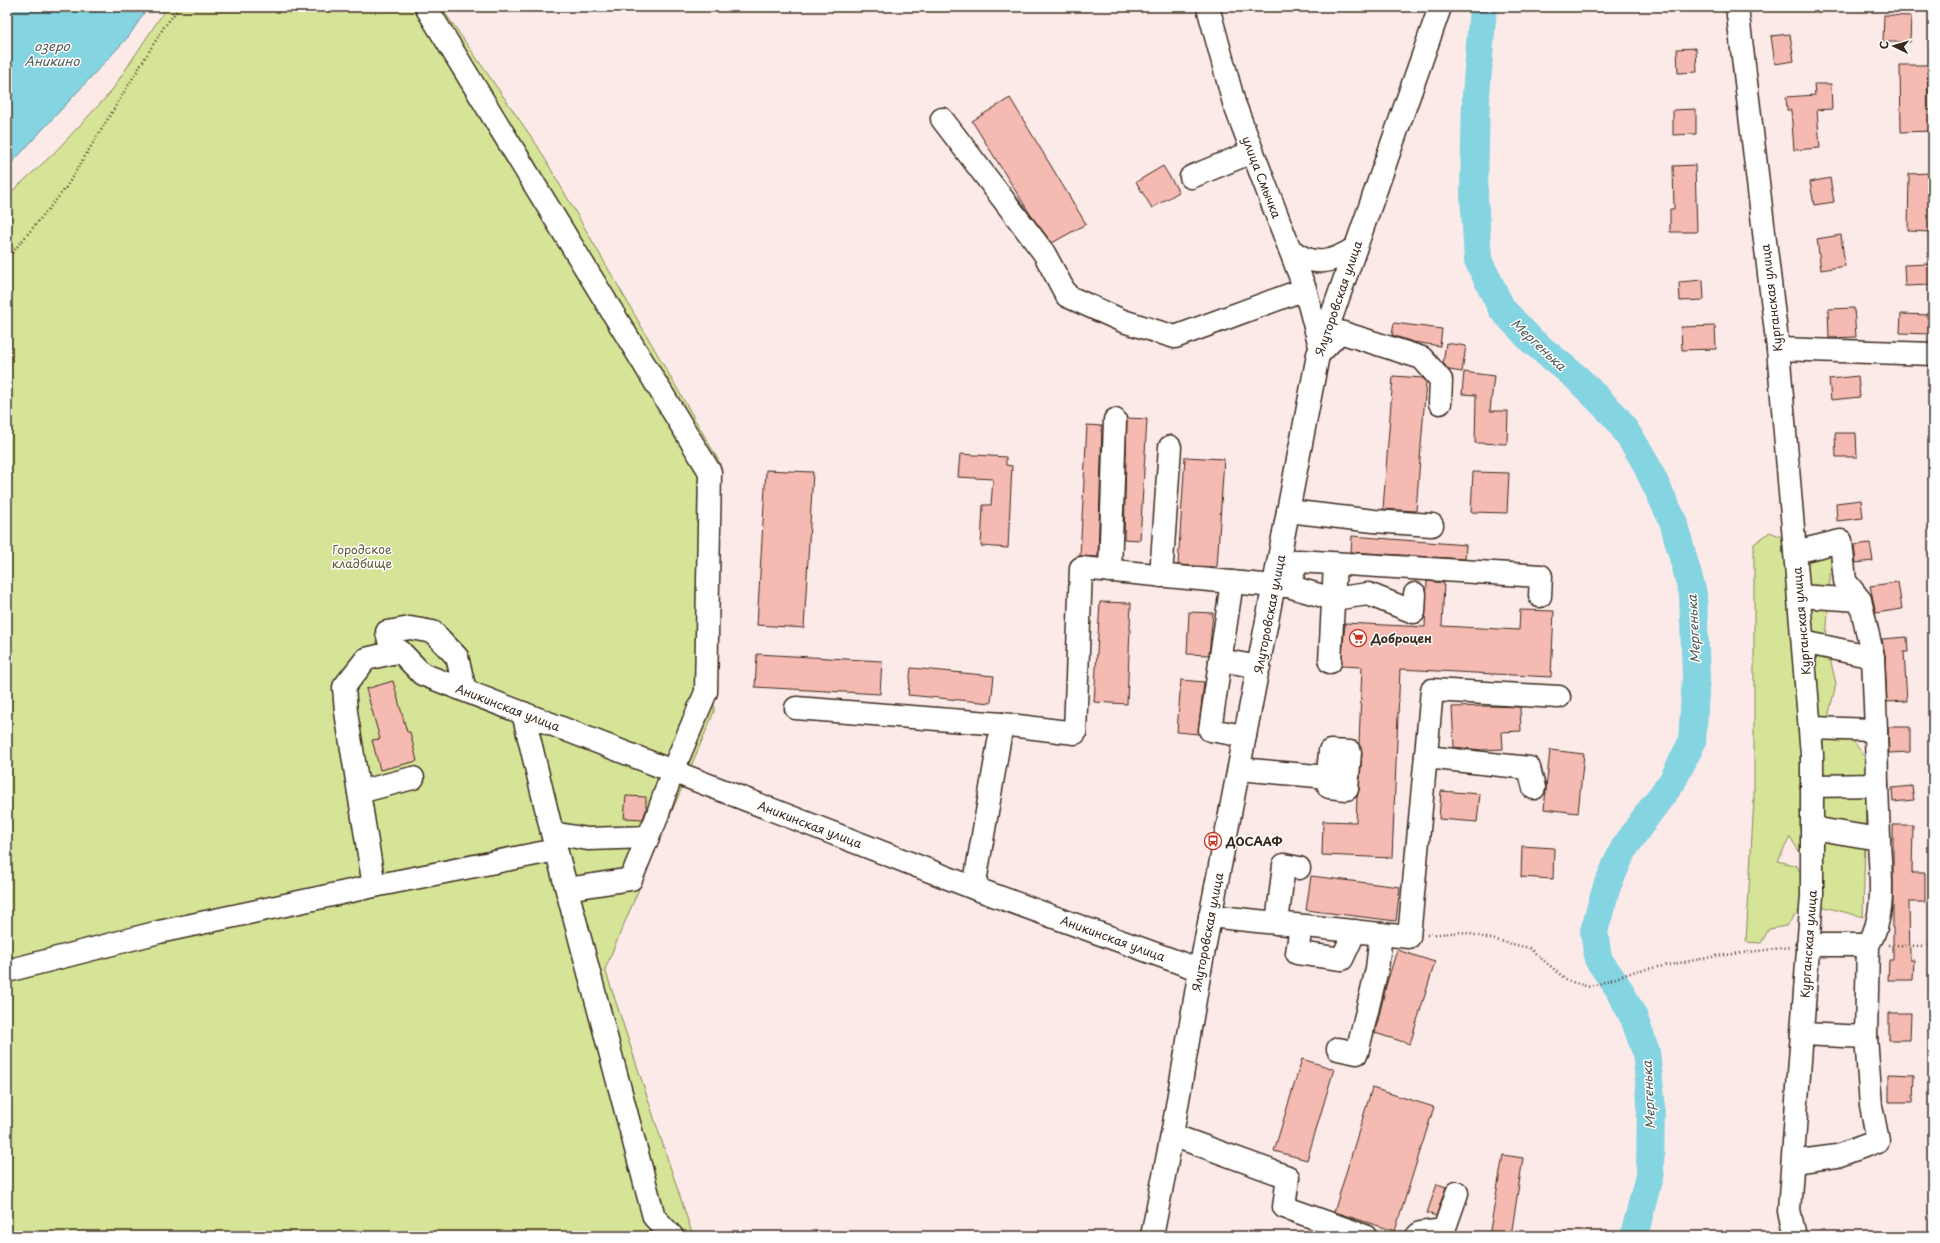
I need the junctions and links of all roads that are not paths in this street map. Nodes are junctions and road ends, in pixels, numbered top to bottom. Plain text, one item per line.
1 (426, 7) edge
2 (1208, 7) edge
3 (1440, 7) edge
4 (1737, 7) edge
5 (942, 119) dead end
6 (1252, 152) junction
7 (1191, 177) dead end
8 (1355, 248) junction
9 (1290, 249) junction
10 (1305, 289) junction
11 (1778, 349) junction
12 (1319, 350) junction
13 (1933, 354) edge
14 (1440, 403) dead end
15 (1115, 420) dead end
16 (1170, 447) dead end
17 (1288, 511) junction
18 (1432, 525) dead end
19 (1795, 552) junction
20 (1335, 564) junction
21 (1110, 571) junction
22 (1162, 576) junction
23 (1232, 582) junction
24 (1281, 586) junction
25 (1415, 594) dead end
26 (1540, 596) dead end
27 (1798, 596) junction
28 (1333, 598) junction
29 (1860, 600) junction
30 (1803, 642) junction
31 (392, 653) junction
32 (1873, 657) junction
33 (1220, 660) junction
34 (1330, 662) dead end
35 (1259, 667) junction
36 (465, 690) junction
37 (1559, 697) dead end
38 (796, 708) dead end
39 (523, 713) junction
40 (1002, 724) junction
41 (1810, 728) junction
42 (1876, 730) junction
43 (1245, 736) junction
44 (1426, 757) junction
45 (1239, 769) junction
46 (672, 770) junction
47 (1328, 777) dead end
48 (413, 778) dead end
49 (1877, 785) junction
50 (1812, 786) junction
51 (1534, 788) dead end
52 (359, 792) junction
53 (1812, 828) junction
54 (648, 836) junction
55 (1880, 839) junction
56 (554, 841) junction
57 (1299, 868) dead end
58 (374, 886) junction
59 (974, 888) junction
60 (567, 889) junction
61 (1210, 916) junction
62 (1277, 923) junction
63 (1301, 926) junction
64 (1355, 931) junction
65 (1381, 934) junction
66 (1808, 945) junction
67 (1868, 945) junction
68 (1200, 970) junction
69 (7, 971) edge
70 (1802, 1034) junction
71 (1866, 1037) junction
72 (1338, 1049) dead end
73 (1172, 1135) junction
74 (1793, 1162) junction
75 (1457, 1193) dead end
76 (652, 1226) edge
77 (672, 1236) edge
78 (1152, 1236) edge
79 (1365, 1236) edge
80 (1417, 1236) edge
81 (1795, 1236) edge

1 - 46 main road
2 - 6 main road, улица Смычка
3 - 8 main road, Ялуторовская улица
4 - 11 main road, Курганская улица
5 - 10 main road
6 - 7 main road
6 - 9 main road, улица Смычка
8 - 9 main road
8 - 12 main road, Ялуторовская улица
9 - 10 main road, улица Смычка
10 - 12 main road, улица Смычка
11 - 13 main road
11 - 19 main road, Курганская улица
12 - 14 main road
12 - 17 main road, Ялуторовская улица
15 - 21 main road
16 - 22 main road
17 - 18 main road
17 - 24 main road, Ялуторовская улица
19 - 27 main road, Курганская улица
19 - 29 main road
20 - 24 main road
20 - 26 main road
20 - 28 main road
21 - 22 main road
21 - 40 main road
22 - 23 main road
23 - 24 main road
23 - 33 main road
24 - 28 main road
24 - 35 main road, Ялуторовская улица
25 - 28 main road
27 - 29 main road
27 - 30 main road, Курганская улица
28 - 34 main road
29 - 32 main road
30 - 32 main road
30 - 41 main road, Курганская улица
31 - 36 main road, Аникинская улица
31 - 36 main road
31 - 52 main road
32 - 42 main road
33 - 35 main road
33 - 43 main road
35 - 43 main road, Ялуторовская улица
36 - 39 main road, Аникинская улица
37 - 44 main road
38 - 40 main road
39 - 46 main road, Аникинская улица
39 - 56 main road
40 - 59 main road
41 - 42 main road
41 - 50 main road, Курганская улица
42 - 49 main road
43 - 45 main road, Ялуторовская улица
44 - 51 main road
44 - 65 main road
45 - 47 main road
45 - 61 main road, Ялуторовская улица
46 - 54 main road
46 - 59 main road, Аникинская улица
48 - 52 main road
49 - 50 main road
49 - 55 main road
50 - 53 main road, Курганская улица
52 - 58 main road
53 - 55 main road
53 - 66 main road, Курганская улица
54 - 56 main road
54 - 60 main road
55 - 67 main road
56 - 58 main road
56 - 60 main road
57 - 62 main road
58 - 69 main road
59 - 68 main road, Аникинская улица
60 - 76 main road
61 - 62 main road
61 - 68 main road, Ялуторовская улица
62 - 63 main road
63 - 64 main road
63 - 64 main road
64 - 65 main road
65 - 72 main road
66 - 67 main road
66 - 70 main road, Курганская улица
67 - 71 main road
68 - 73 main road, Ялуторовская улица
70 - 71 main road
70 - 74 main road, Курганская улица
71 - 74 main road
73 - 78 main road, Ялуторовская улица
73 - 79 main road
74 - 81 main road, Курганская улица
75 - 80 main road
76 - 77 main road

